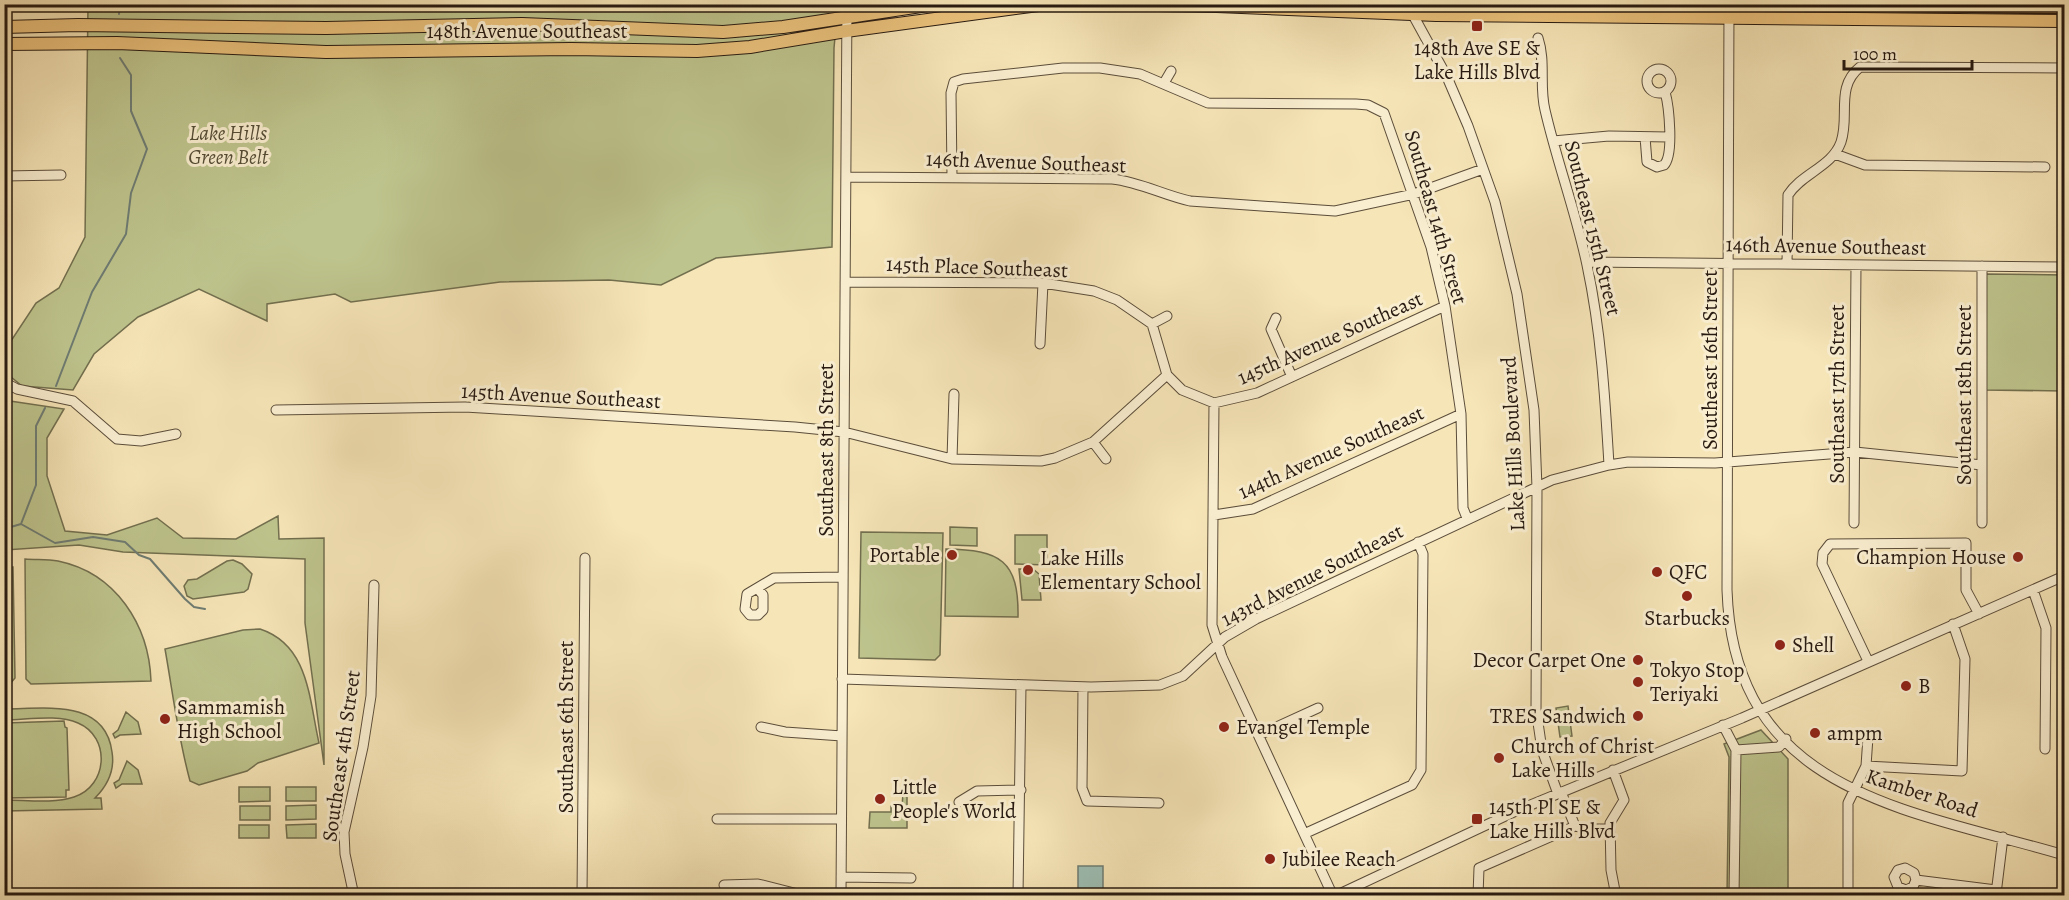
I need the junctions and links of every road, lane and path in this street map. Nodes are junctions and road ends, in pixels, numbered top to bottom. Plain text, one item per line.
1 (934, 4) edge
2 (1046, 4) edge
3 (1099, 4) edge
4 (1390, 4) edge
5 (1505, 4) edge
6 (1729, 4) edge
7 (1808, 4) edge
8 (2064, 7) edge
9 (1410, 9) edge
10 (847, 11) edge
11 (1375, 12) junction
12 (1729, 18) junction
13 (2064, 21) edge
14 (4, 27) edge
15 (254, 27) junction
16 (591, 27) junction
17 (846, 31) junction
18 (1538, 38) dead end
19 (4, 44) edge
20 (244, 47) junction
21 (571, 49) junction
22 (2064, 68) edge
23 (1171, 71) dead end
24 (1164, 84) junction
25 (1665, 92) dead end
26 (1645, 137) junction
27 (1669, 137) junction
28 (1553, 141) junction
29 (1835, 154) junction
30 (2045, 167) dead end
31 (1483, 169) junction
32 (61, 175) dead end
33 (4, 176) edge
34 (846, 177) junction
35 (952, 177) junction
36 (1414, 194) junction
37 (1587, 262) junction
38 (1728, 263) junction
39 (1787, 264) junction
40 (1856, 265) junction
41 (1982, 266) junction
42 (2064, 267) edge
43 (845, 282) junction
44 (1043, 283) junction
45 (1445, 306) junction
46 (1167, 316) dead end
47 (1276, 318) dead end
48 (1152, 324) junction
49 (1040, 344) dead end
50 (1167, 375) junction
51 (1292, 377) junction
52 (4, 382) edge
53 (954, 394) dead end
54 (1214, 403) junction
55 (276, 410) dead end
56 (1461, 414) junction
57 (844, 432) junction
58 (176, 434) dead end
59 (1094, 442) junction
60 (1855, 452) junction
61 (952, 459) junction
62 (1106, 459) dead end
63 (1727, 462) junction
64 (1609, 465) junction
65 (1982, 465) junction
66 (1537, 488) junction
67 (1214, 515) junction
68 (1467, 518) junction
69 (1854, 523) dead end
70 (1982, 523) dead end
71 (1418, 542) junction
72 (585, 558) dead end
73 (2064, 576) edge
74 (843, 577) junction
75 (374, 585) dead end
76 (758, 589) dead end
77 (2033, 590) junction
78 (1978, 614) junction
79 (1953, 624) junction
80 (1218, 644) junction
81 (1868, 661) junction
82 (842, 680) junction
83 (1021, 686) junction
84 (1083, 687) junction
85 (1318, 708) dead end
86 (1761, 709) junction
87 (1723, 725) junction
88 (761, 727) dead end
89 (1259, 735) junction
90 (842, 736) junction
91 (1868, 737) dead end
92 (1786, 739) junction
93 (2045, 749) dead end
94 (1736, 750) junction
95 (1866, 766) junction
96 (1613, 770) junction
97 (1020, 790) junction
98 (1855, 791) junction
99 (1559, 793) junction
100 (959, 802) dead end
101 (1159, 803) dead end
102 (717, 819) dead end
103 (841, 819) junction
104 (1575, 826) junction
105 (1610, 830) junction
106 (1306, 833) junction
107 (2003, 837) junction
108 (2064, 855) edge
109 (841, 877) junction
110 (911, 878) dead end
111 (1916, 880) dead end
112 (724, 885) dead end
113 (1996, 893) edge
114 (841, 895) edge
115 (354, 896) edge
116 (582, 896) edge
117 (1018, 896) edge
118 (1334, 896) edge
119 (1478, 896) edge
120 (1616, 896) edge
121 (1734, 896) edge
122 (1848, 896) edge

1 - 10 main road, 148th Avenue Southeast
2 - 17 main road, 148th Avenue Southeast
3 - 11 main road
4 - 11 main road
5 - 9 main road
6 - 12 street, Southeast 16th Street
7 - 8 main road
9 - 11 main road
9 - 12 main road
9 - 31 street, Lake Hills Boulevard
10 - 16 main road, 148th Avenue Southeast
10 - 17 street, Southeast 8th Street
12 - 13 main road
12 - 38 street, Southeast 16th Street
14 - 15 main road, 148th Avenue Southeast
15 - 16 main road, 148th Avenue Southeast
15 - 20 main road
16 - 21 main road
17 - 21 main road, 148th Avenue Southeast
17 - 34 street, Southeast 8th Street
18 - 28 street, Southeast 15th Street
19 - 20 main road, 148th Avenue Southeast
20 - 21 main road, 148th Avenue Southeast
22 - 29 street
23 - 24 street
24 - 35 street
24 - 36 street, Southeast 14th Street
25 - 27 street
26 - 27 street
26 - 27 street
26 - 28 street
28 - 37 street, Southeast 15th Street
29 - 30 street
29 - 39 street
31 - 36 street, 146th Avenue Southeast
31 - 66 street, Lake Hills Boulevard
32 - 33 street
34 - 35 street, 146th Avenue Southeast
34 - 43 street, Southeast 8th Street
35 - 36 street, 146th Avenue Southeast
36 - 45 street, Southeast 14th Street
37 - 38 street, 146th Avenue Southeast
37 - 64 street, Southeast 15th Street
38 - 39 street, 146th Avenue Southeast
38 - 63 street, Southeast 16th Street
39 - 40 street, 146th Avenue Southeast
40 - 41 street, 146th Avenue Southeast
40 - 60 street, Southeast 17th Street
41 - 42 street, 146th Avenue Southeast
41 - 65 street, Southeast 18th Street
43 - 44 street, 145th Place Southeast
43 - 57 street, Southeast 8th Street
44 - 48 street, 145th Place Southeast
44 - 49 street
45 - 51 street, 145th Avenue Southeast
45 - 56 street, Southeast 14th Street
46 - 48 street
47 - 51 street
48 - 50 street
50 - 54 street
50 - 59 street
51 - 54 street, 145th Avenue Southeast
52 - 58 street
53 - 61 street
54 - 67 street
55 - 57 street, 145th Avenue Southeast
56 - 67 street, 144th Avenue Southeast
56 - 68 street, Southeast 14th Street
57 - 61 street, 145th Avenue Southeast
57 - 74 street, Southeast 8th Street
59 - 61 street, 145th Avenue Southeast
59 - 62 street
60 - 63 street
60 - 65 street
60 - 69 street, Southeast 17th Street
63 - 64 street, 143rd Avenue Southeast
63 - 86 street, Southeast 16th Street
64 - 66 street, 143rd Avenue Southeast
65 - 70 street, Southeast 18th Street
66 - 68 street, 143rd Avenue Southeast
66 - 99 street, Lake Hills Boulevard
67 - 80 street
68 - 71 street, 143rd Avenue Southeast
71 - 80 street, 143rd Avenue Southeast
71 - 106 street
72 - 116 street, Southeast 6th Street
73 - 77 street
74 - 76 street
74 - 82 street, Southeast 8th Street
75 - 115 street, Southeast 4th Street
77 - 78 street
77 - 93 street
78 - 79 street
78 - 81 street
79 - 81 street
79 - 95 street
80 - 84 street, 143rd Avenue Southeast
80 - 89 street
81 - 86 street
82 - 83 street, 143rd Avenue Southeast
82 - 90 street, Southeast 8th Street
83 - 84 street, 143rd Avenue Southeast
83 - 97 street
84 - 101 street
85 - 89 street
86 - 87 street
86 - 92 street, Kamber Road
87 - 94 street
87 - 96 street
88 - 90 street
89 - 106 street
90 - 103 street, Southeast 8th Street
91 - 95 street
92 - 94 street
92 - 98 street, Kamber Road
94 - 121 street
95 - 98 street
96 - 99 street
96 - 105 street
97 - 100 street
97 - 117 street
98 - 107 street, Kamber Road
98 - 122 street
99 - 104 street, Lake Hills Boulevard
99 - 118 street
102 - 103 street
103 - 109 street, Southeast 8th Street
104 - 105 street
104 - 119 street
105 - 120 street
106 - 118 street
107 - 108 street, Kamber Road
107 - 113 street
109 - 110 street
109 - 114 street, Southeast 8th Street
111 - 113 street
112 - 114 street

